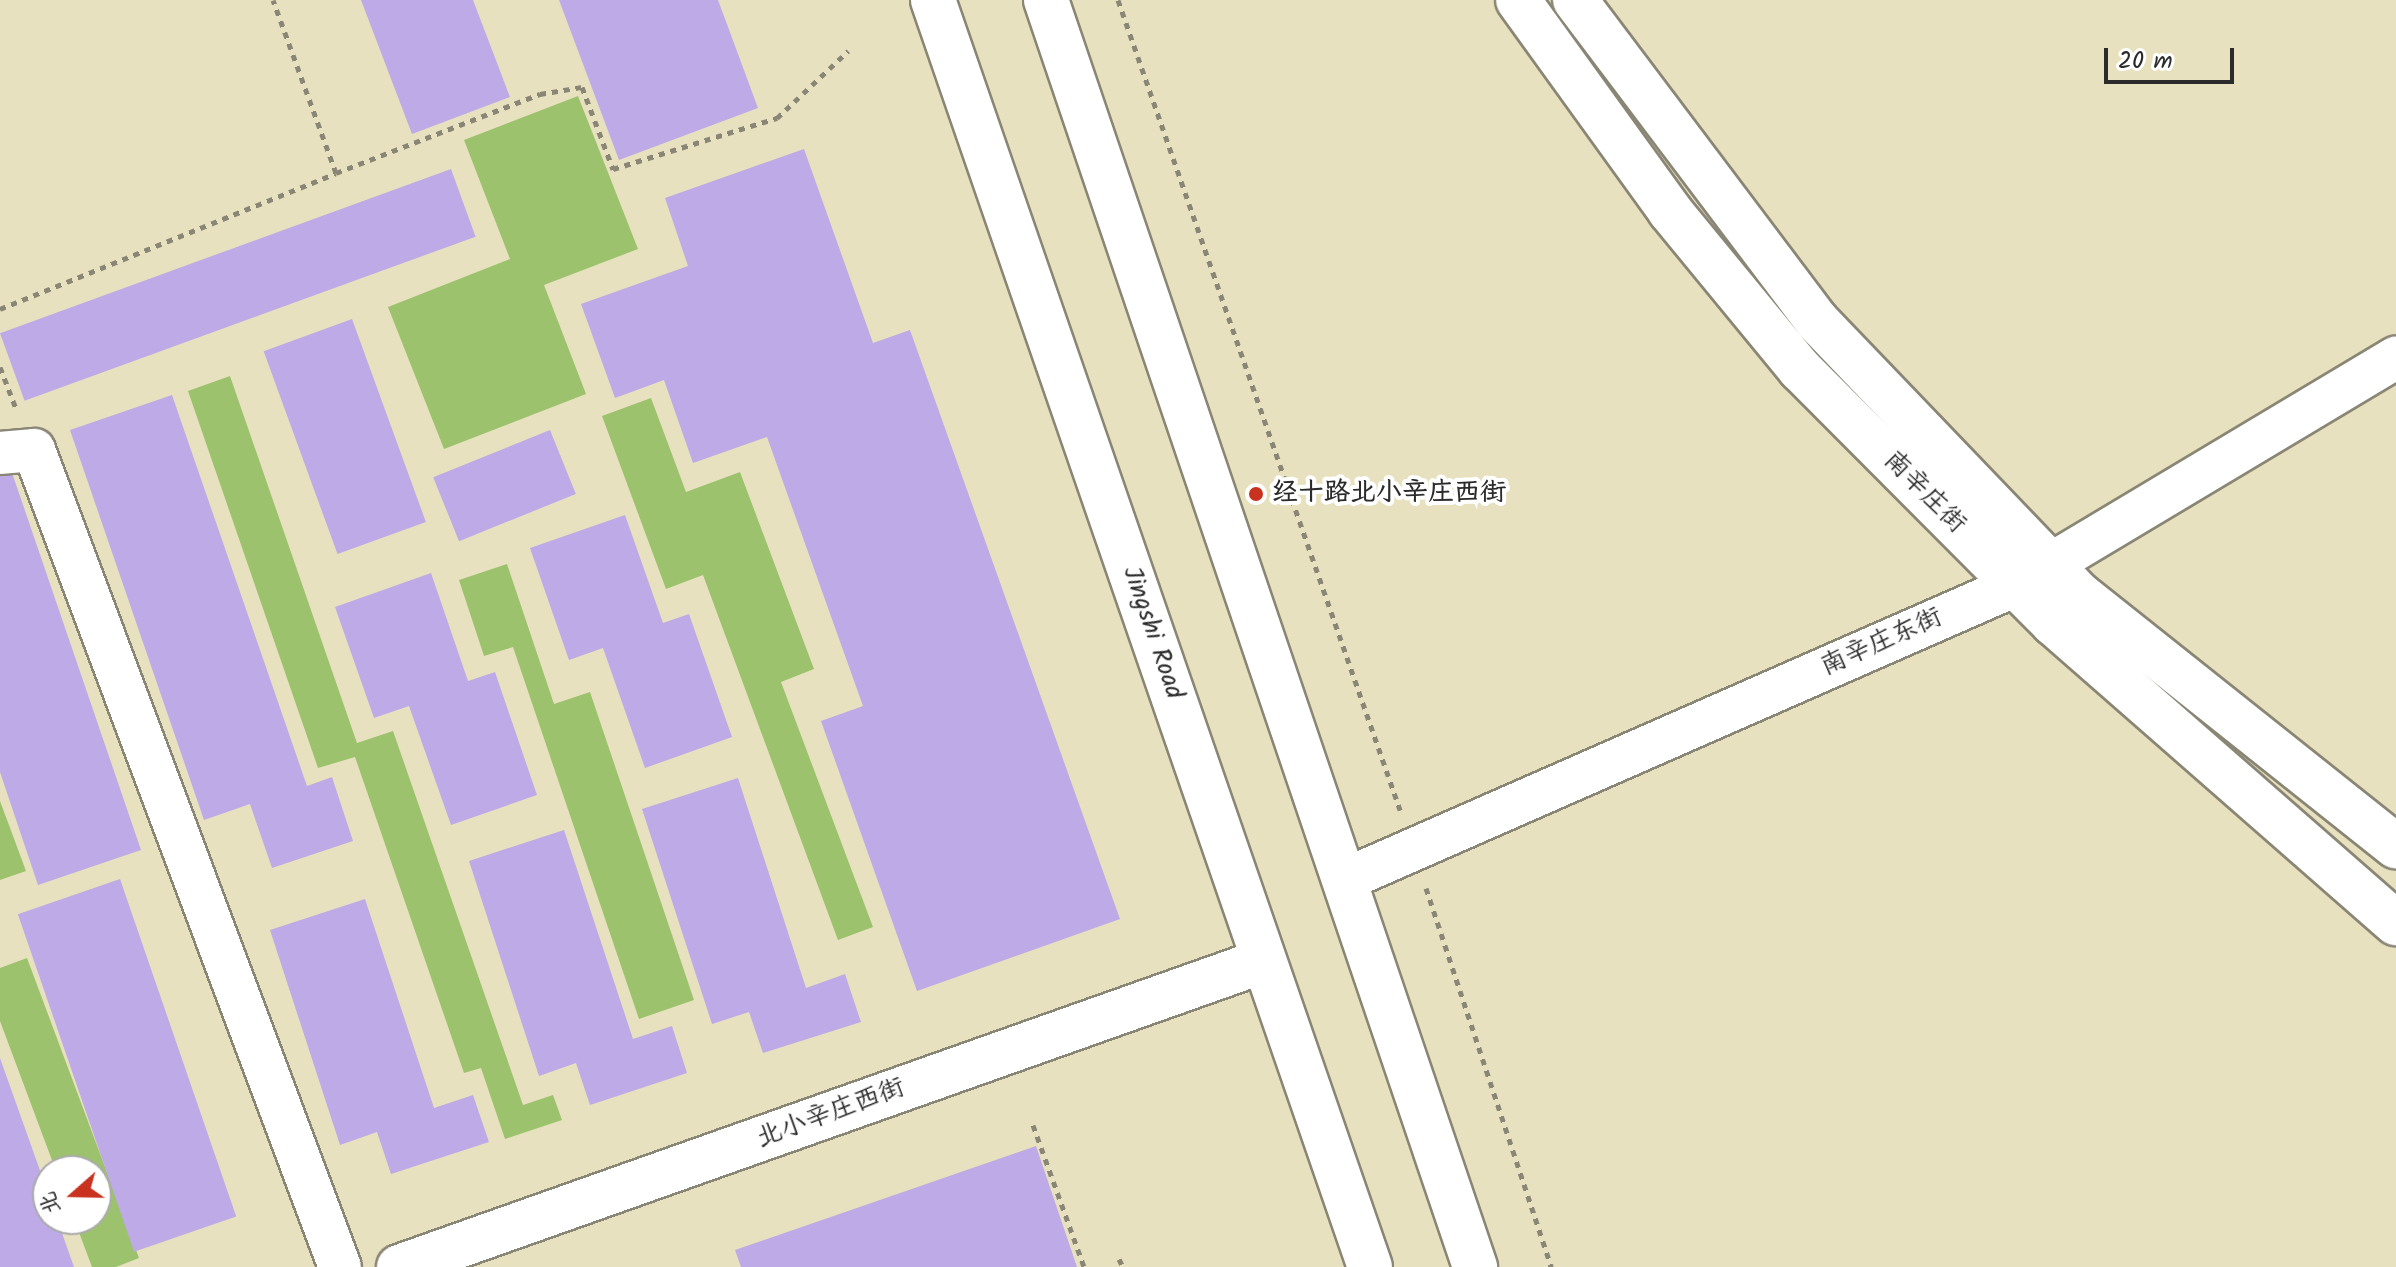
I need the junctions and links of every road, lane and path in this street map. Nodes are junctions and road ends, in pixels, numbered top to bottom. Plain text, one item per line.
1 (273, 0) edge
2 (933, 0) edge
3 (1046, 0) edge
4 (1118, 0) edge
5 (1518, 0) edge
6 (1575, 0) edge
7 (848, 51) dead end
8 (336, 173) junction
9 (0, 309) edge
10 (2396, 358) edge
11 (0, 453) edge
12 (2034, 575) junction
13 (2396, 846) edge
14 (1413, 849) junction
15 (1344, 880) junction
16 (2396, 923) edge
17 (1263, 961) junction
18 (1033, 1125) dead end
19 (340, 1267) edge
20 (399, 1267) edge
21 (1084, 1267) edge
22 (1370, 1267) edge
23 (1475, 1267) edge
24 (1551, 1267) edge

1 - 8 path
2 - 17 main road, Jingshi Road
3 - 15 main road
4 - 14 path
5 - 12 main road, 南辛庄街
6 - 12 main road, 南辛庄街
7 - 8 path
8 - 9 path
10 - 12 street, 南辛庄东街
11 - 19 street
12 - 13 main road, 南辛庄街
12 - 14 street, 南辛庄东街
12 - 16 main road, 南辛庄街
14 - 15 street, 南辛庄东街
14 - 24 path
15 - 23 main road
17 - 20 main road, 北小辛庄西街
17 - 22 main road, Jingshi Road
18 - 21 path

